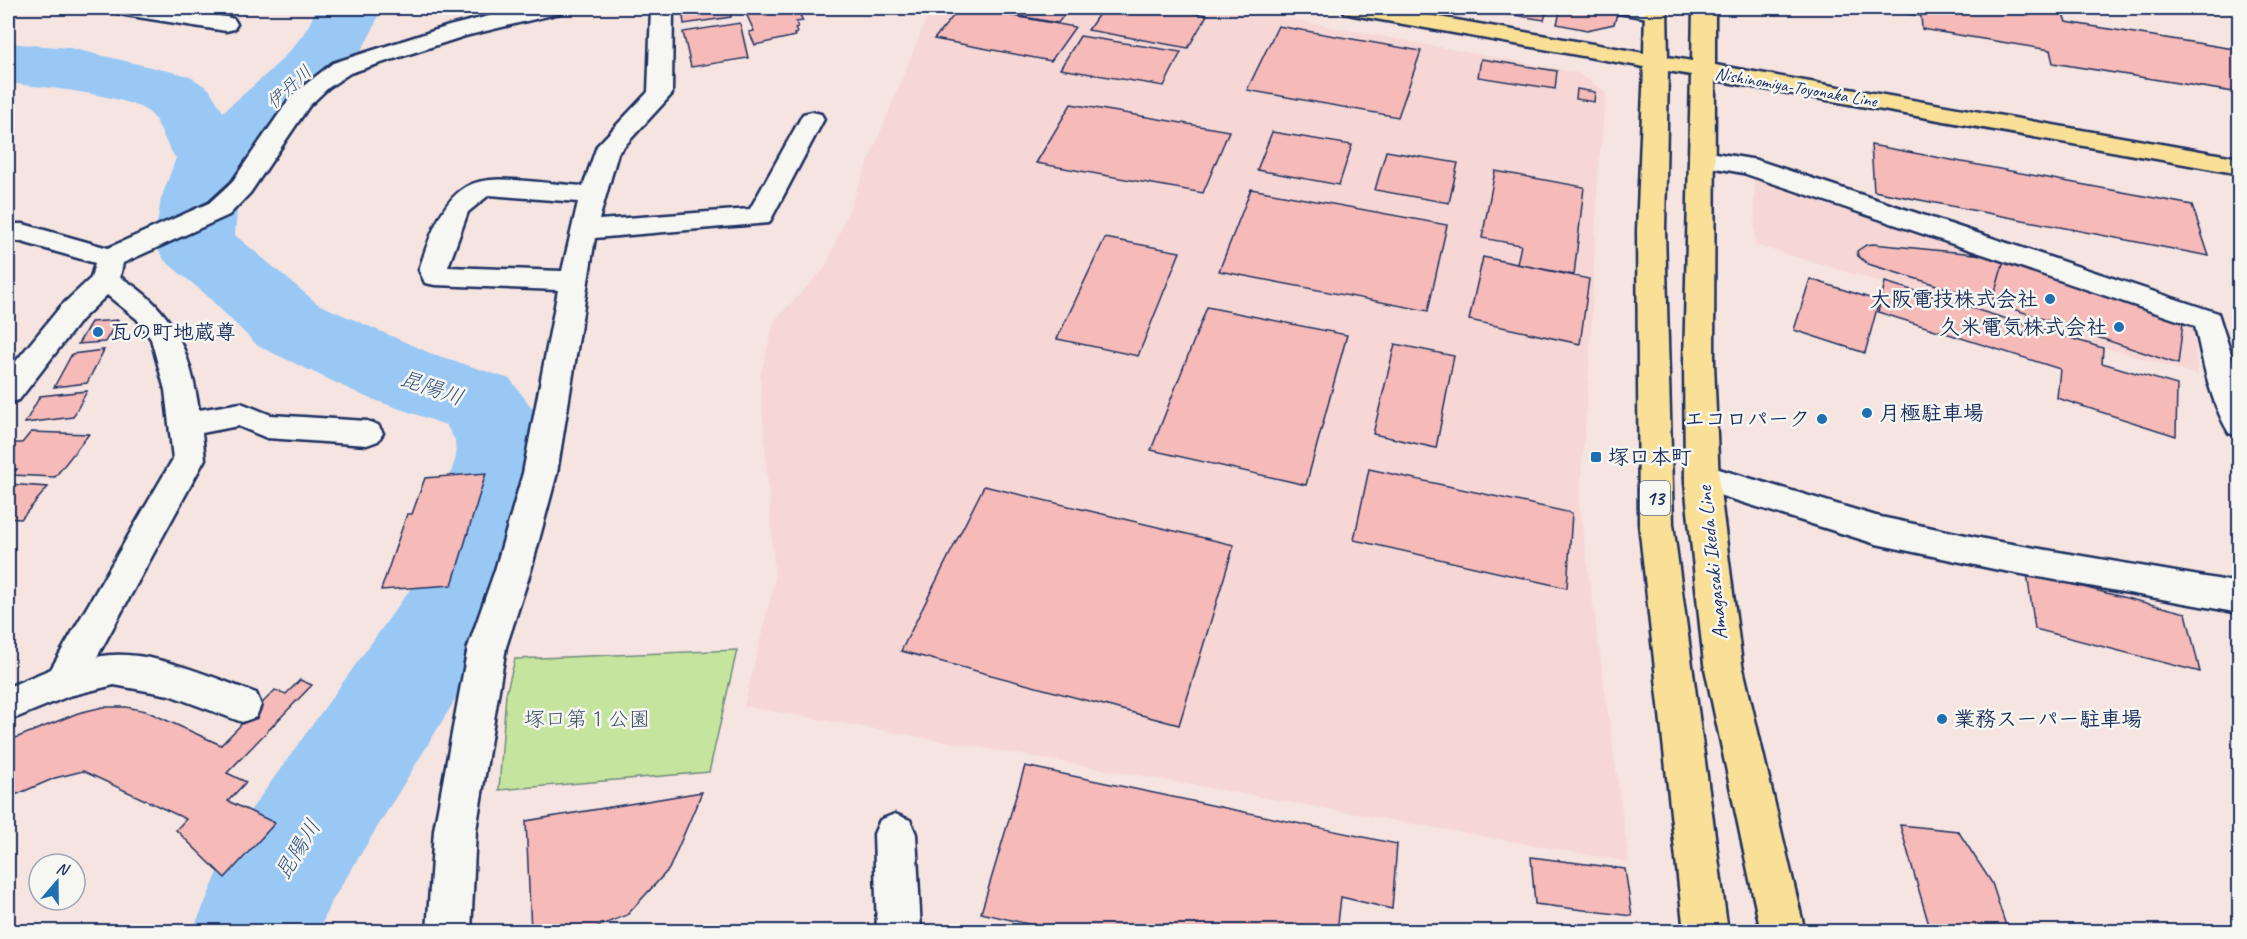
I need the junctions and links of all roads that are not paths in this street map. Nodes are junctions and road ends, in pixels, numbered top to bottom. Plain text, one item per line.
1 (125, 8) edge
2 (552, 8) edge
3 (662, 8) edge
4 (1353, 8) edge
5 (1626, 8) edge
6 (1704, 8) edge
7 (1655, 10) edge
8 (226, 24) dead end
9 (1655, 62) junction
10 (1702, 70) junction
11 (812, 119) dead end
12 (1703, 159) junction
13 (2240, 166) edge
14 (593, 195) junction
15 (584, 230) junction
16 (13, 237) edge
17 (107, 270) junction
18 (573, 281) junction
19 (8, 392) edge
20 (185, 424) junction
21 (2240, 425) edge
22 (366, 433) dead end
23 (1702, 477) junction
24 (2240, 598) edge
25 (64, 681) junction
26 (8, 704) edge
27 (242, 705) dead end
28 (895, 834) dead end
29 (449, 932) edge
30 (898, 932) edge
31 (1706, 932) edge
32 (1783, 932) edge

1 - 8 street
2 - 17 street
3 - 14 street
4 - 9 main road, Nishinomiya-Toyonaka Line
5 - 7 street
6 - 10 main road, Amagasaki Ikeda Line
7 - 9 main road, 13
9 - 10 main road, Nishinomiya-Toyonaka Line
9 - 31 main road, 13
10 - 12 main road, Amagasaki Ikeda Line
10 - 13 main road, Nishinomiya-Toyonaka Line
11 - 15 street
12 - 21 street
12 - 23 main road, Amagasaki Ikeda Line
14 - 15 street
14 - 18 street
15 - 18 street
16 - 17 street
17 - 19 street
17 - 20 street
18 - 29 street
20 - 22 street
20 - 25 street
23 - 24 street
23 - 32 main road, Amagasaki Ikeda Line
25 - 26 street
25 - 27 street
28 - 30 street

